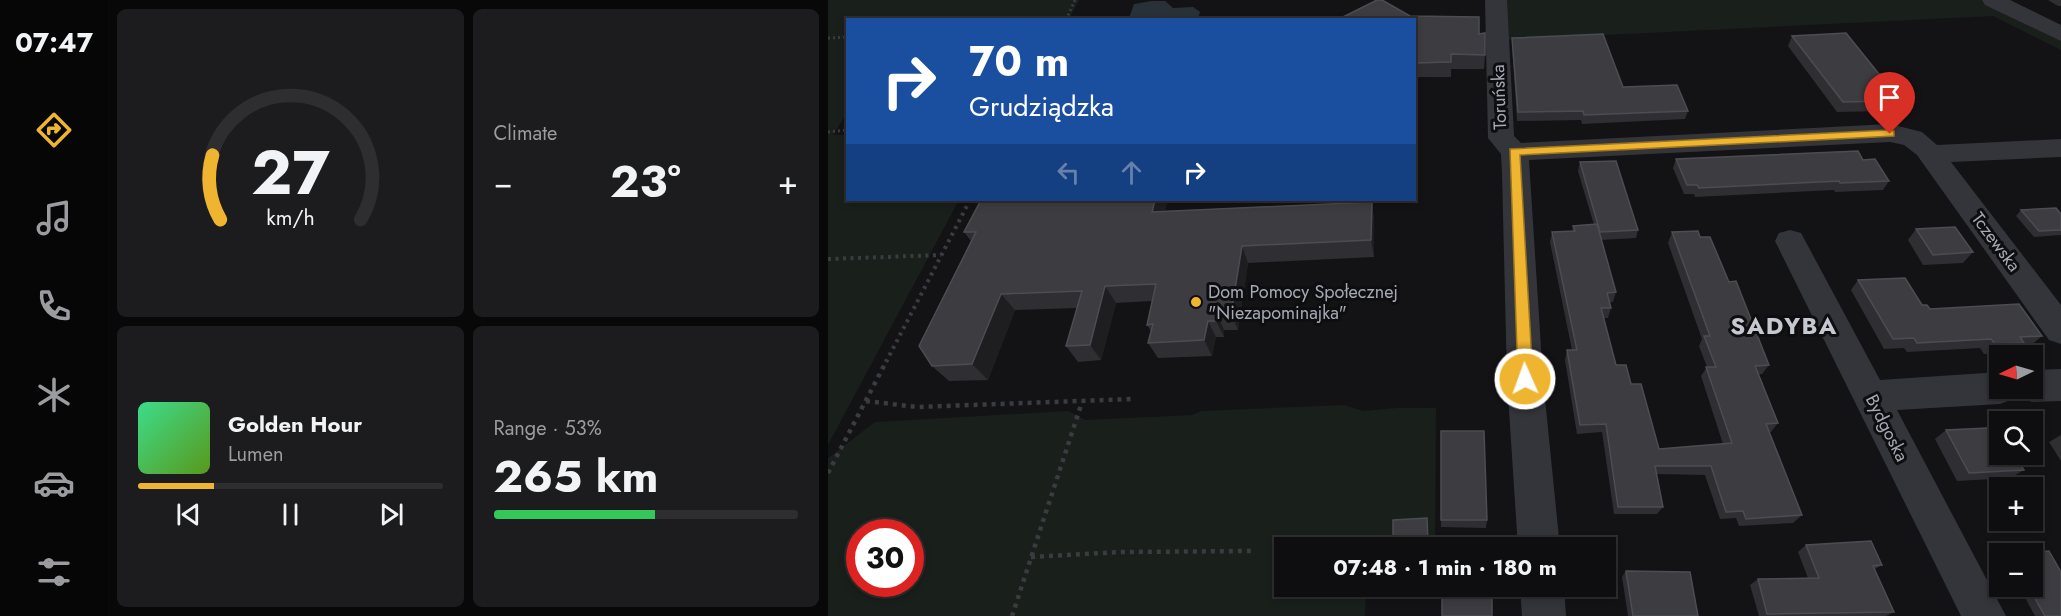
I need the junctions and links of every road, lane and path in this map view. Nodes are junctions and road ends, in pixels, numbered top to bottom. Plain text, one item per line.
1 (1076, 0) edge
2 (1496, 0) edge
3 (1993, 0) edge
4 (1067, 18) edge
5 (2061, 34) edge
6 (846, 37) edge
7 (828, 38) edge
8 (846, 130) edge
9 (828, 132) edge
10 (2061, 148) edge
11 (1514, 152) junction
12 (1930, 154) junction
13 (969, 201) edge
14 (1790, 241) dead end
15 (941, 255) junction
16 (828, 259) edge
17 (2061, 330) edge
18 (2061, 385) edge
19 (2043, 386) edge
20 (1989, 389) edge
21 (1870, 396) junction
22 (1131, 399) dead end
23 (865, 401) junction
24 (1082, 402) junction
25 (828, 474) edge
26 (1538, 537) edge
27 (1254, 551) dead end
28 (1031, 557) junction
29 (1543, 597) edge
30 (1012, 616) edge
31 (1544, 616) edge
32 (1984, 616) edge

1 - 4 path
2 - 11 street, Toruńska
3 - 5 street
6 - 7 path
8 - 9 path
10 - 12 street
11 - 12 street, Tczewska
11 - 26 street, Toruńska
12 - 17 street, Tczewska
13 - 15 path
14 - 21 street, Bydgoska
15 - 16 path
15 - 23 path
18 - 19 street
20 - 21 street
21 - 32 street, Bydgoska
22 - 24 path
23 - 24 path
23 - 25 path
24 - 28 path
27 - 28 path
28 - 30 path
29 - 31 street

